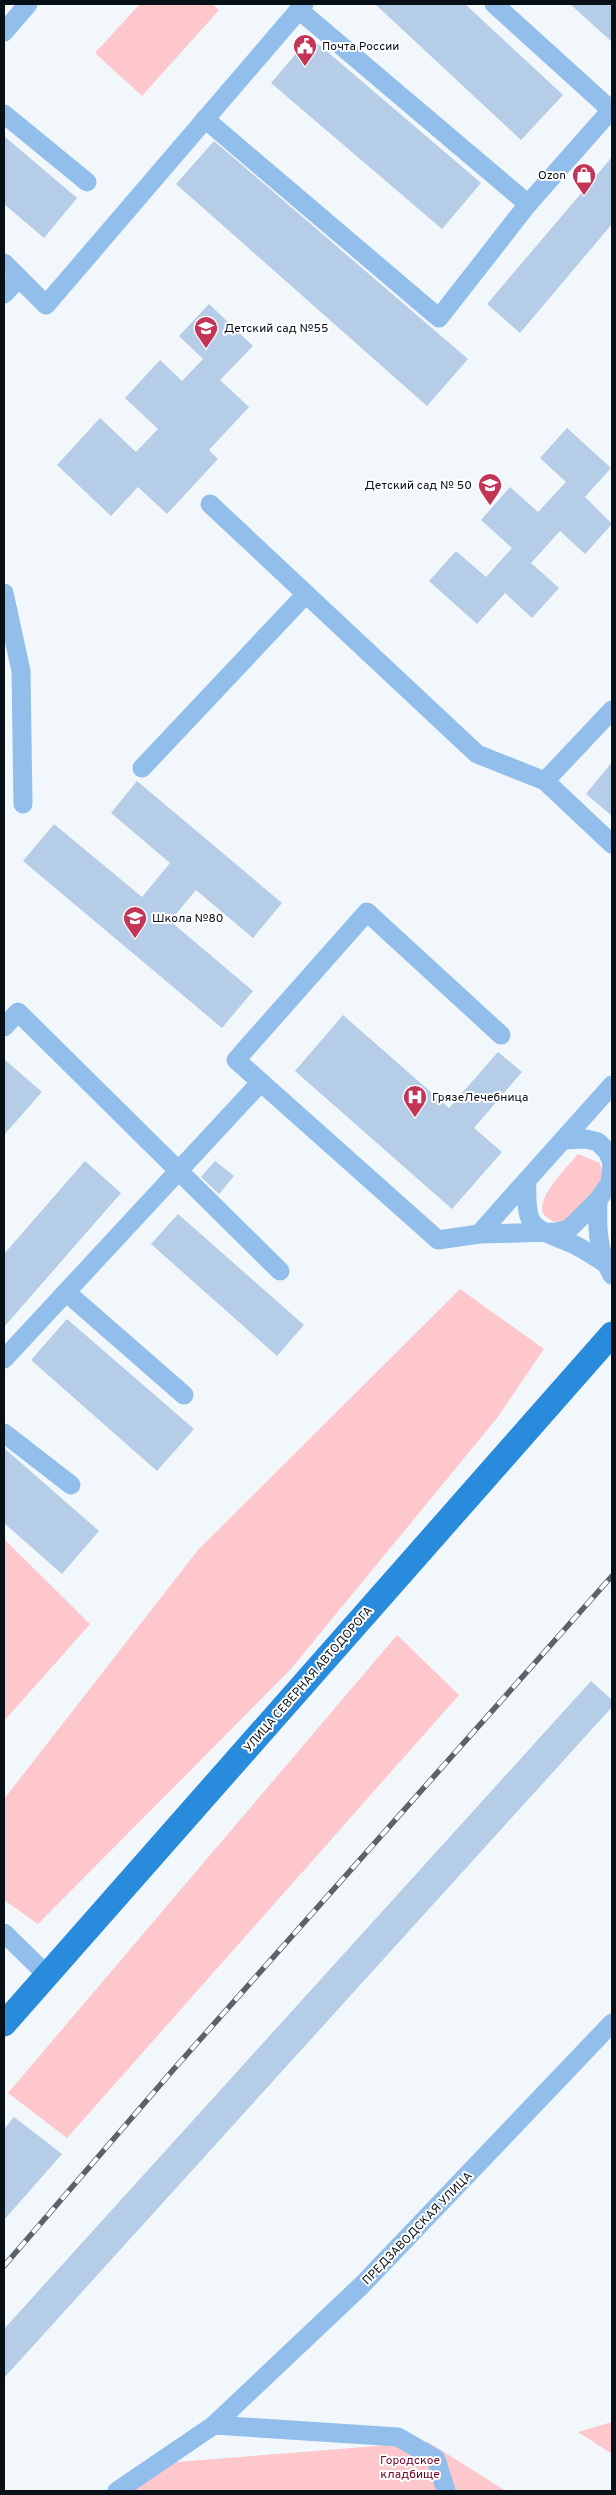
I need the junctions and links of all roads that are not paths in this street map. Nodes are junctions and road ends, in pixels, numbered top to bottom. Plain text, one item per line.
1 (28, 4) edge
2 (494, 4) edge
3 (301, 7) edge
4 (4, 32) edge
5 (612, 109) edge
6 (4, 114) edge
7 (205, 118) junction
8 (87, 182) dead end
9 (528, 204) junction
10 (4, 263) edge
11 (19, 278) junction
12 (4, 294) edge
13 (210, 504) dead end
14 (4, 592) edge
15 (306, 594) junction
16 (609, 721) edge
17 (142, 768) dead end
18 (546, 781) junction
19 (23, 804) dead end
20 (612, 844) edge
21 (4, 1028) edge
22 (501, 1035) dead end
23 (260, 1082) junction
24 (612, 1085) edge
25 (563, 1140) junction
26 (612, 1161) edge
27 (179, 1170) junction
28 (527, 1180) junction
29 (598, 1200) junction
30 (539, 1231) junction
31 (479, 1234) junction
32 (609, 1269) edge
33 (280, 1271) dead end
34 (66, 1292) junction
35 (612, 1334) edge
36 (4, 1359) edge
37 (184, 1395) dead end
38 (4, 1433) edge
39 (72, 1485) dead end
40 (4, 1933) edge
41 (47, 1975) junction
42 (612, 2023) edge
43 (4, 2024) edge
44 (214, 2424) junction
45 (117, 2491) edge
46 (446, 2491) edge

1 - 4 street
2 - 5 street
3 - 7 street
3 - 9 street
5 - 9 street
6 - 8 street
7 - 9 street
7 - 11 street
10 - 11 street
11 - 12 street
13 - 15 street
14 - 19 street
15 - 17 street
15 - 18 street
16 - 18 street
18 - 20 street
21 - 27 street
22 - 23 street
23 - 27 street
23 - 31 street
24 - 25 street
25 - 26 street
25 - 28 street
26 - 29 street
27 - 33 street
27 - 34 street
28 - 30 street
28 - 31 street
29 - 30 street
29 - 32 street
30 - 31 street
30 - 32 street
34 - 36 street
34 - 37 street
35 - 41 main road, УЛИЦА СЕВЕРНАЯ АВТОДОРОГА
38 - 39 street
40 - 41 street
41 - 43 main road, УЛИЦА СЕВЕРНАЯ АВТОДОРОГА
42 - 44 street, ПРЕДЗАВОДСКАЯ УЛИЦА
44 - 45 street, ПРЕДЗАВОДСКАЯ УЛИЦА
44 - 46 street

